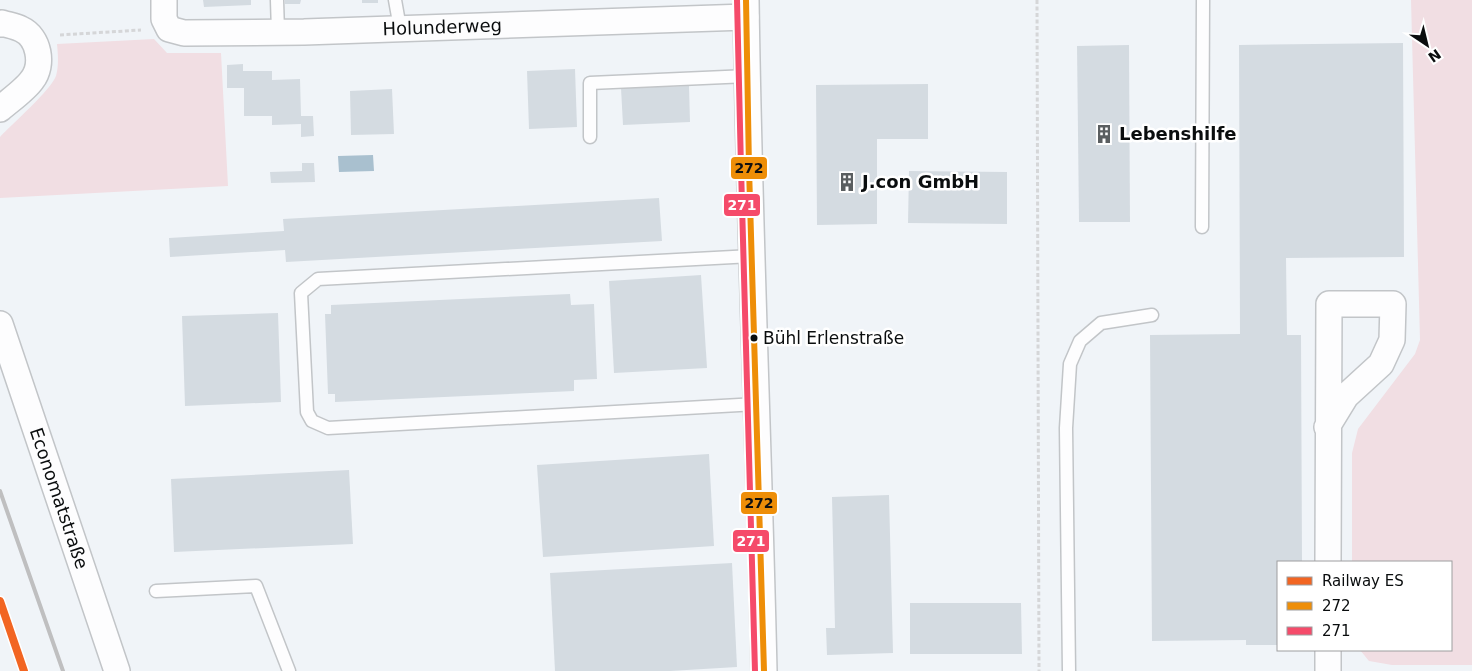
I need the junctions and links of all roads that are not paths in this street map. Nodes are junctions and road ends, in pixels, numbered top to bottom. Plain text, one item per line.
1 (164, 0) edge
2 (277, 0) edge
3 (395, 0) edge
4 (1203, 0) edge
5 (746, 9) edge
6 (1, 19) edge
7 (400, 28) junction
8 (278, 32) junction
9 (748, 76) junction
10 (0, 110) edge
11 (590, 137) dead end
12 (1202, 227) dead end
13 (752, 256) junction
14 (1152, 315) dead end
15 (0, 324) edge
16 (757, 404) junction
17 (1328, 427) junction
18 (1328, 561) edge
19 (156, 591) dead end
20 (1328, 651) edge
21 (117, 671) edge
22 (289, 671) edge
23 (764, 671) edge
24 (1069, 671) edge
25 (1328, 671) edge

1 - 8 street, Holunderweg
2 - 8 lane
3 - 7 lane
4 - 12 lane
5 - 7 street, Holunderweg
5 - 9 street
6 - 10 street
7 - 8 street, Holunderweg
9 - 11 lane
9 - 13 street
13 - 16 street
13 - 16 lane
14 - 24 lane
15 - 21 street, Economatstraße
16 - 23 street
17 - 17 street
17 - 18 street
19 - 22 lane
20 - 25 street

